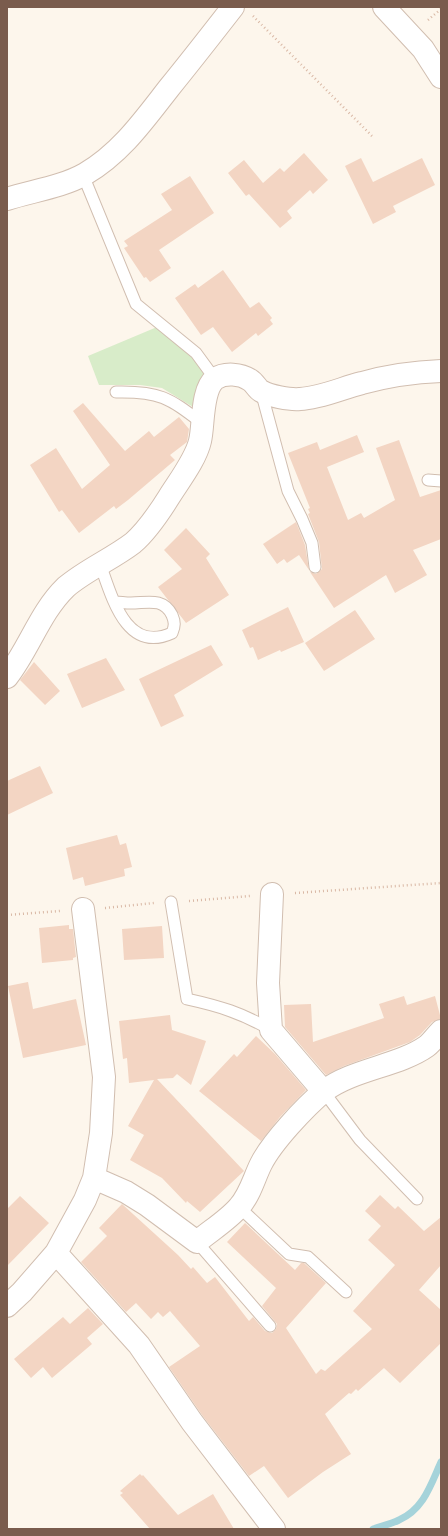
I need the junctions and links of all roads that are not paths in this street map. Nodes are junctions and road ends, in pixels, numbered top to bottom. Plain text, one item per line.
1 (384, 7) edge
2 (241, 10) edge
3 (441, 77) edge
4 (83, 175) junction
5 (7, 198) edge
6 (441, 371) edge
7 (215, 379) junction
8 (261, 391) junction
9 (116, 392) dead end
10 (202, 423) junction
11 (428, 480) dead end
12 (441, 481) edge
13 (100, 564) junction
14 (315, 567) dead end
15 (115, 602) junction
16 (7, 677) edge
17 (272, 894) road end
18 (171, 902) road end
19 (83, 909) road end
20 (271, 1030) junction
21 (441, 1031) edge
22 (324, 1092) junction
23 (94, 1178) junction
24 (417, 1199) dead end
25 (239, 1207) junction
26 (197, 1242) junction
27 (56, 1253) junction
28 (346, 1292) dead end
29 (7, 1306) edge
30 (270, 1326) dead end
31 (274, 1529) edge

1 - 3 street
2 - 4 street
4 - 5 street
4 - 7 lane
6 - 8 street
7 - 8 street
7 - 10 street
8 - 14 lane
9 - 10 lane
10 - 13 street
11 - 12 lane
13 - 15 lane
13 - 16 street
15 - 15 lane
17 - 20 street
18 - 20 lane
19 - 23 street
20 - 22 street
21 - 22 street
22 - 24 lane
22 - 25 street
23 - 26 street
23 - 27 street
25 - 26 street
25 - 28 lane
26 - 30 lane
27 - 29 street
27 - 31 street

